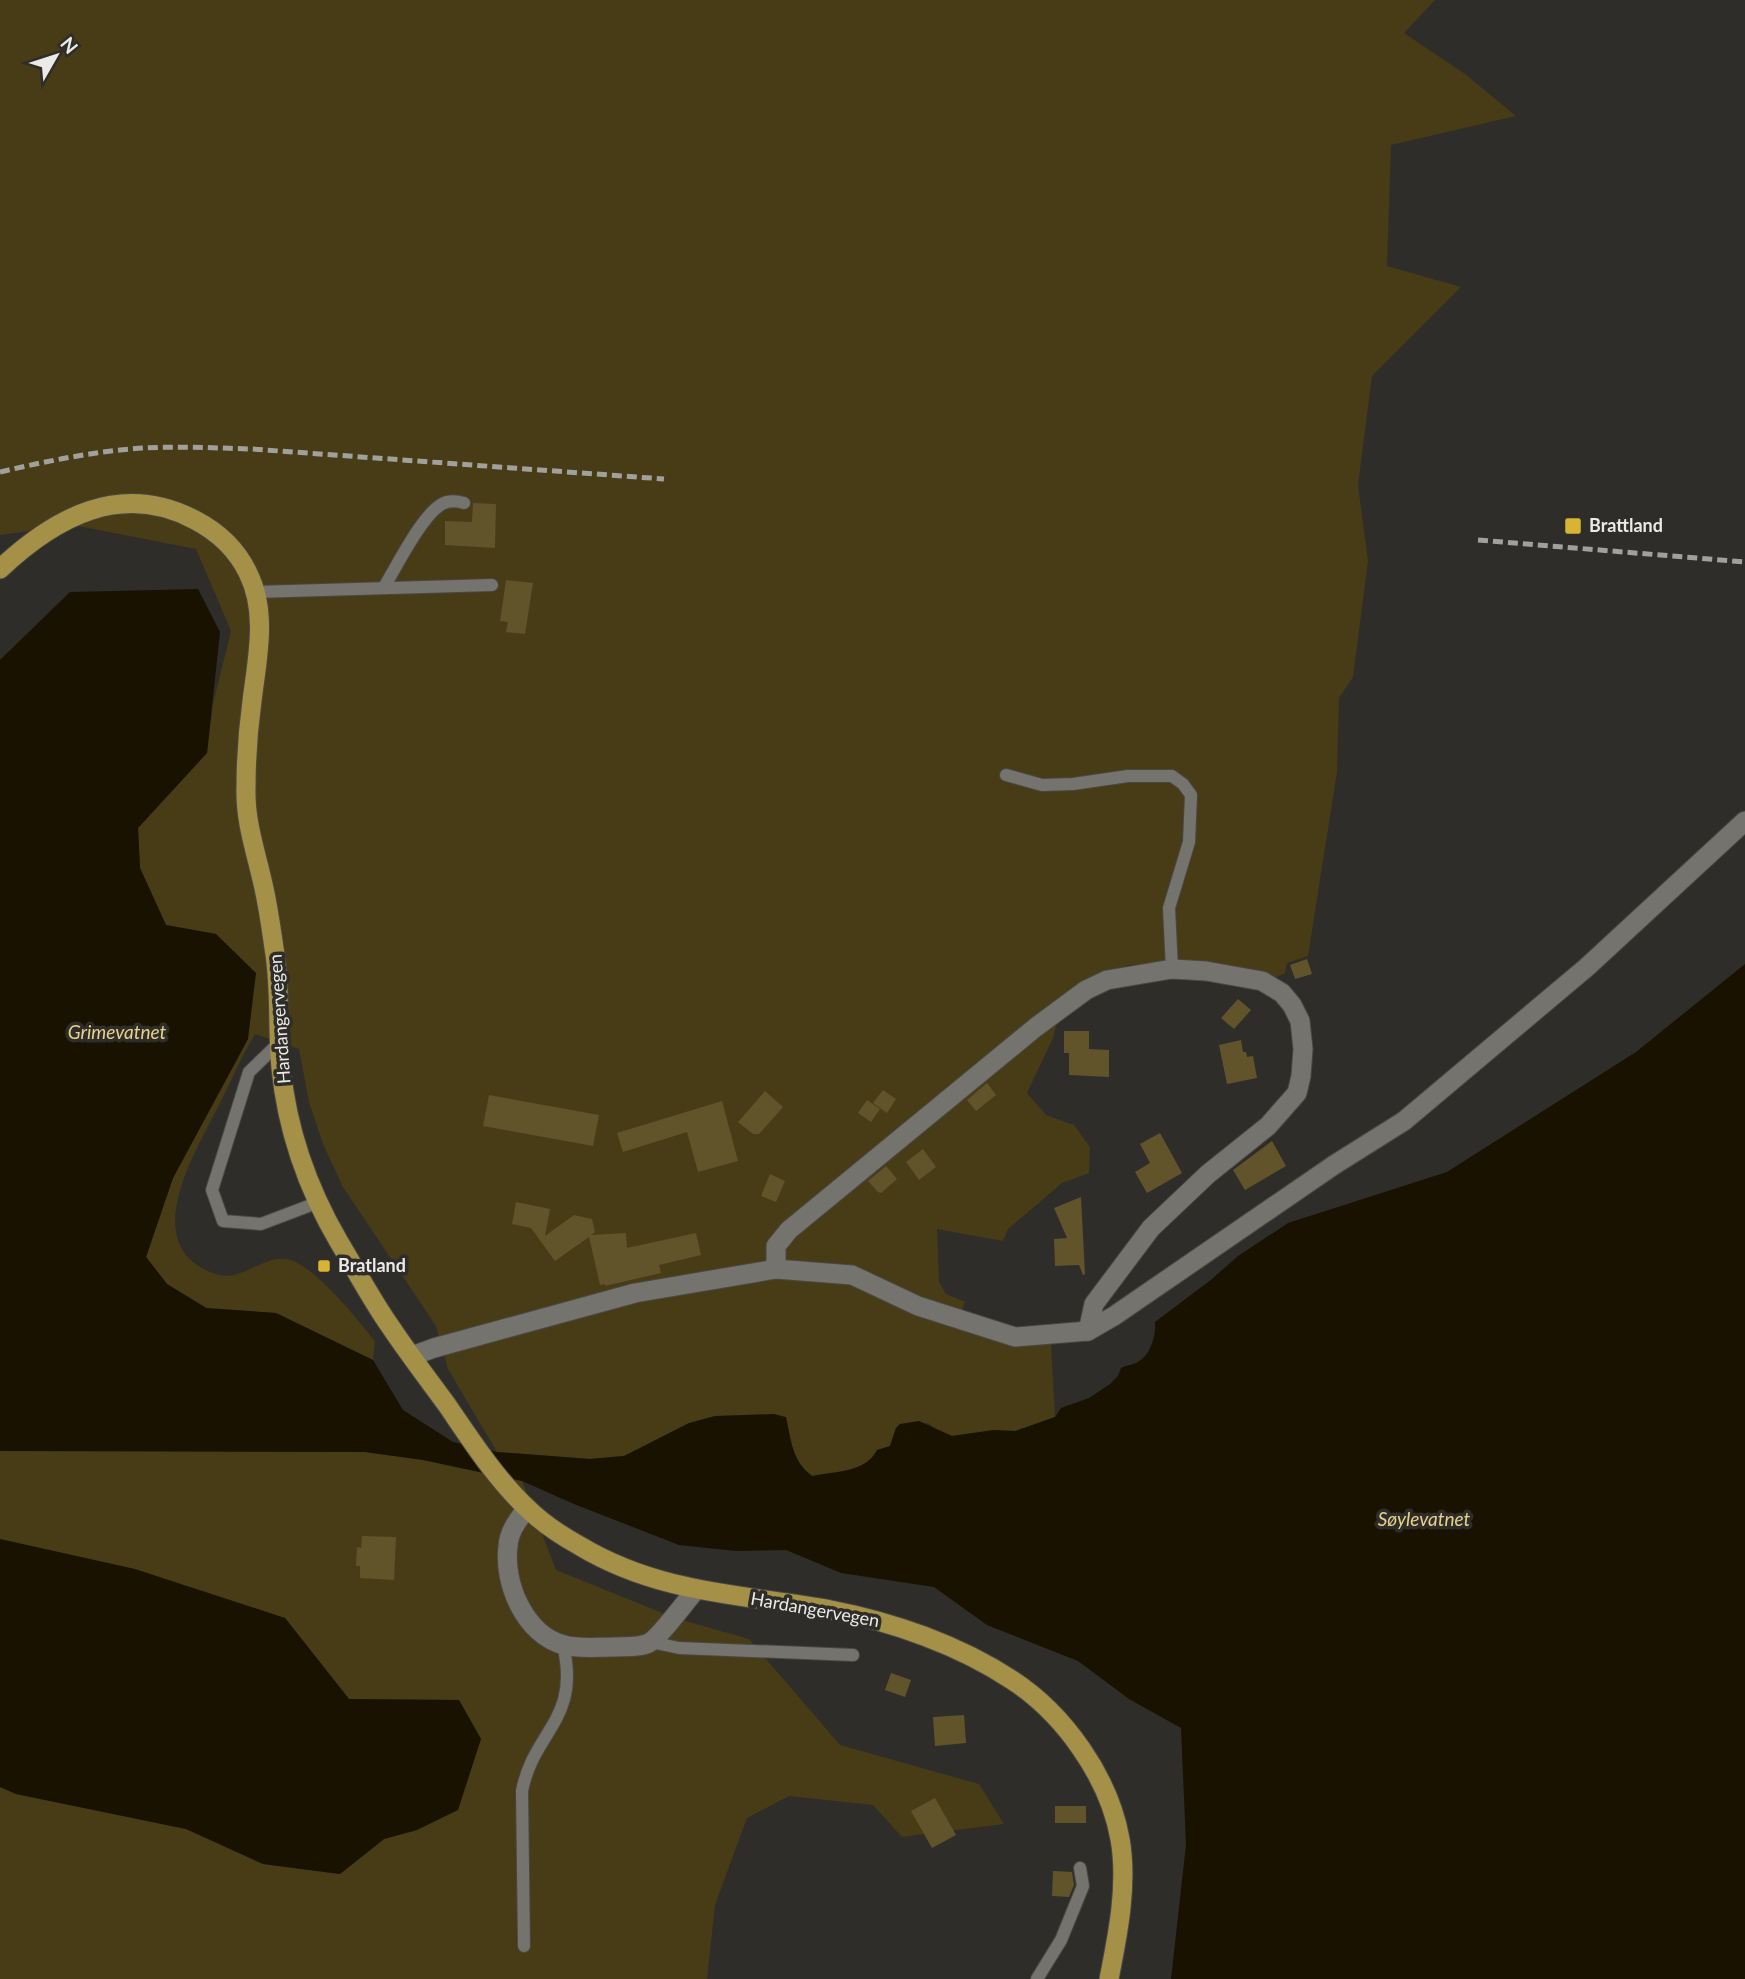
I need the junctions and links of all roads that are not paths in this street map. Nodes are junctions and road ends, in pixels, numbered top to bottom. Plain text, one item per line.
1 (464, 503) dead end
2 (0, 569) edge
3 (492, 585) dead end
4 (384, 587) junction
5 (255, 592) junction
6 (1006, 775) dead end
7 (1745, 821) edge
8 (1172, 969) junction
9 (280, 1041) junction
10 (319, 1202) junction
11 (776, 1269) junction
12 (1088, 1331) junction
13 (412, 1356) junction
14 (527, 1508) junction
15 (695, 1591) junction
16 (651, 1642) junction
17 (564, 1645) junction
18 (853, 1655) dead end
19 (1080, 1868) dead end
20 (524, 1946) dead end
21 (1037, 1979) edge
22 (1110, 1979) edge

1 - 4 lane
2 - 5 main road, Hardangervegen
3 - 4 lane
4 - 5 lane
5 - 9 main road, Hardangervegen
6 - 8 lane
7 - 12 street
8 - 11 street
8 - 12 street
9 - 10 main road, Hardangervegen
9 - 10 lane
10 - 13 main road, Hardangervegen
11 - 12 street
11 - 13 street
13 - 14 main road, Hardangervegen
14 - 15 main road, Hardangervegen
14 - 17 street
15 - 16 street
15 - 22 main road, Hardangervegen
16 - 17 street
16 - 18 lane
17 - 20 lane
19 - 21 lane

